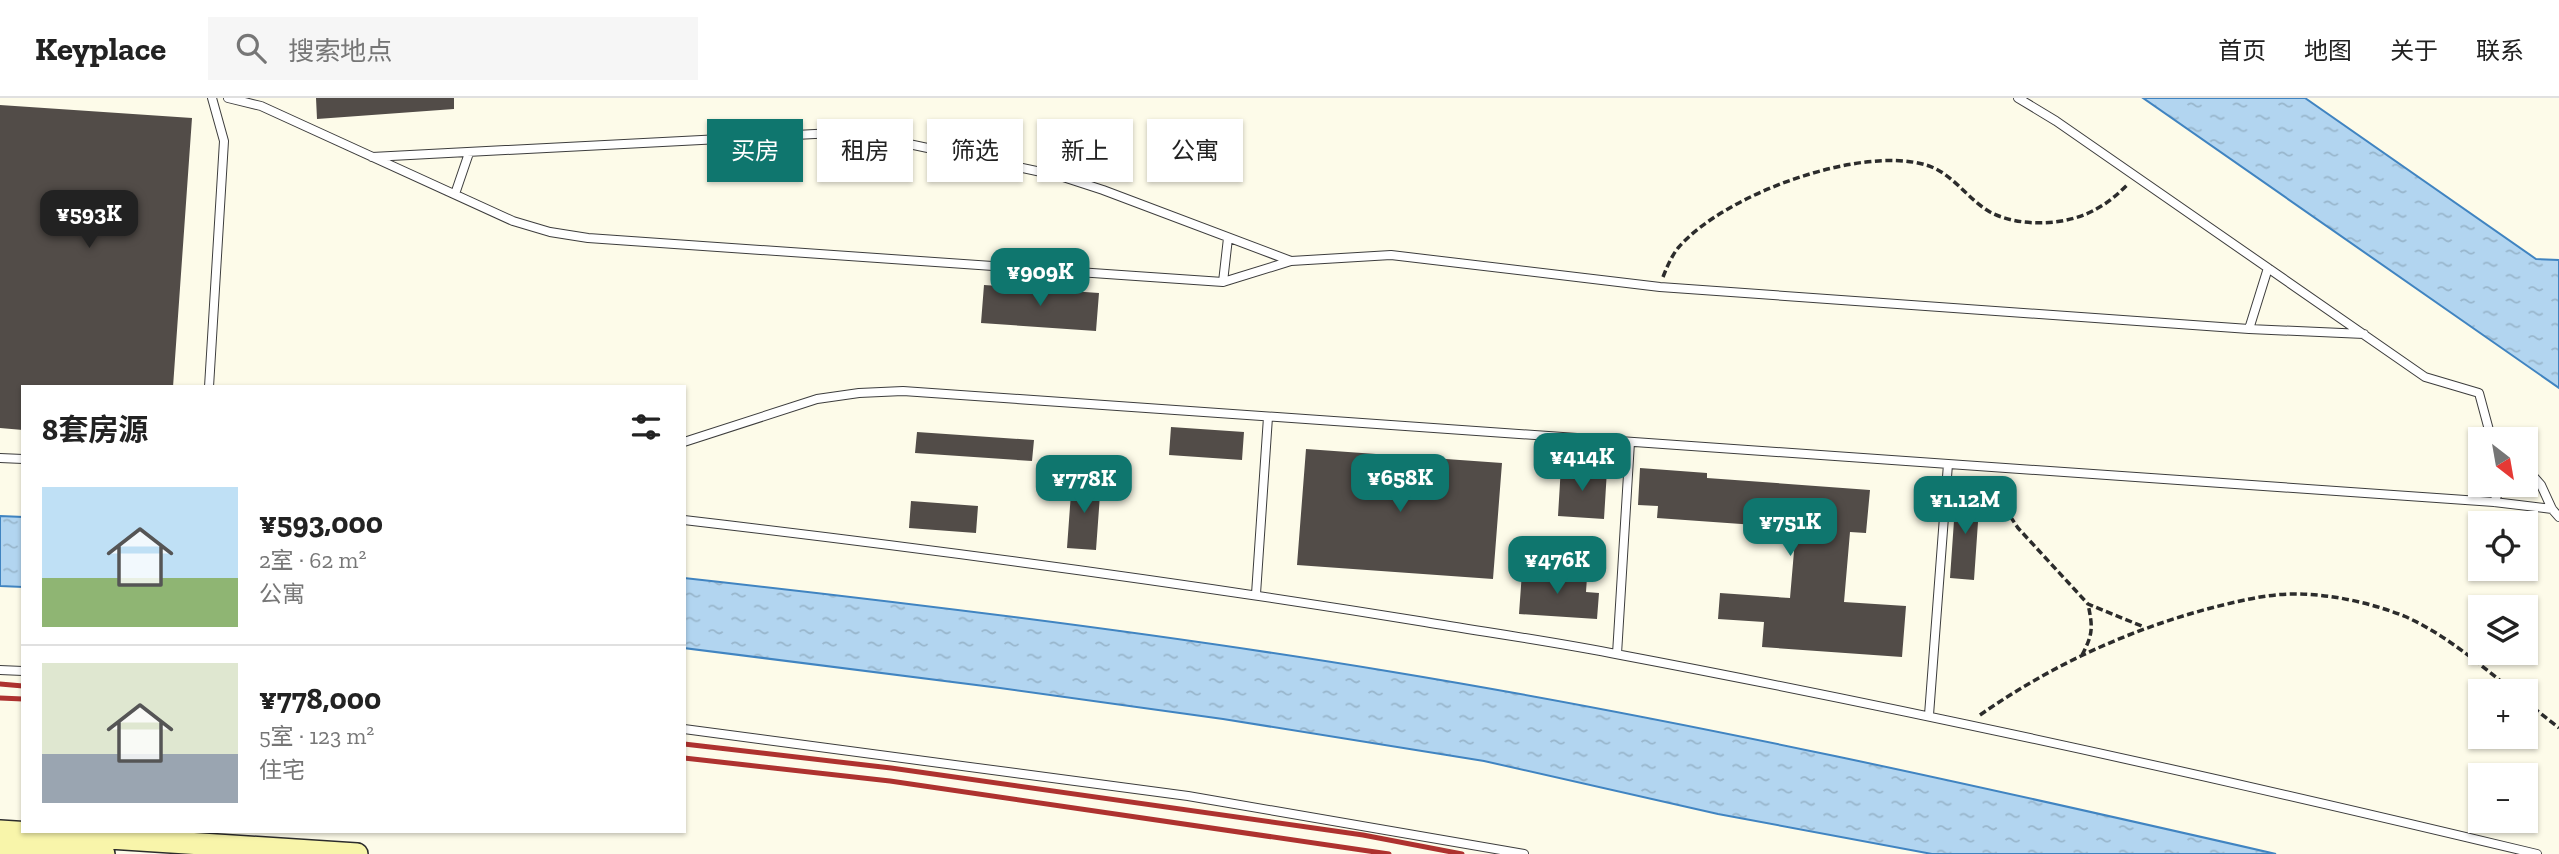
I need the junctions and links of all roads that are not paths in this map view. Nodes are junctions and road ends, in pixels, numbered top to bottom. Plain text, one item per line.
1 (212, 98) edge
2 (228, 98) edge
3 (2018, 98) edge
4 (469, 153) junction
5 (372, 157) junction
6 (455, 194) junction
7 (1228, 238) junction
8 (1291, 261) junction
9 (2268, 268) junction
10 (1223, 282) junction
11 (2249, 329) junction
12 (2364, 334) junction
13 (209, 385) edge
14 (1268, 417) junction
15 (2488, 427) edge
16 (686, 441) edge
17 (1630, 442) junction
18 (0, 458) edge
19 (21, 459) edge
20 (1948, 464) junction
21 (2538, 482) edge
22 (2496, 497) edge
23 (2494, 502) junction
24 (2552, 509) junction
25 (2559, 517) edge
26 (686, 520) edge
27 (1256, 594) junction
28 (1617, 654) junction
29 (0, 670) edge
30 (21, 671) edge
31 (1929, 715) junction
32 (686, 729) edge
33 (0, 831) edge
34 (21, 832) edge
35 (32, 833) edge
36 (0, 848) edge
37 (104, 854) edge
38 (357, 854) edge
39 (1524, 854) edge
40 (2537, 854) edge

1 - 13 lane
2 - 5 lane
3 - 9 lane
4 - 5 lane
4 - 6 lane
4 - 7 lane
5 - 6 lane
6 - 10 lane
7 - 8 lane
7 - 10 lane
8 - 10 lane
8 - 11 lane
9 - 11 lane
9 - 12 lane
11 - 12 lane
12 - 15 lane
14 - 16 lane
14 - 17 lane
14 - 27 lane
17 - 20 lane
17 - 28 lane
18 - 19 lane
20 - 23 lane
20 - 31 lane
21 - 24 lane
22 - 23 lane
23 - 24 lane
24 - 25 lane
26 - 27 lane
27 - 28 lane
28 - 31 lane
29 - 30 lane
31 - 40 lane
32 - 39 lane
33 - 34 street
35 - 38 street
36 - 37 street

